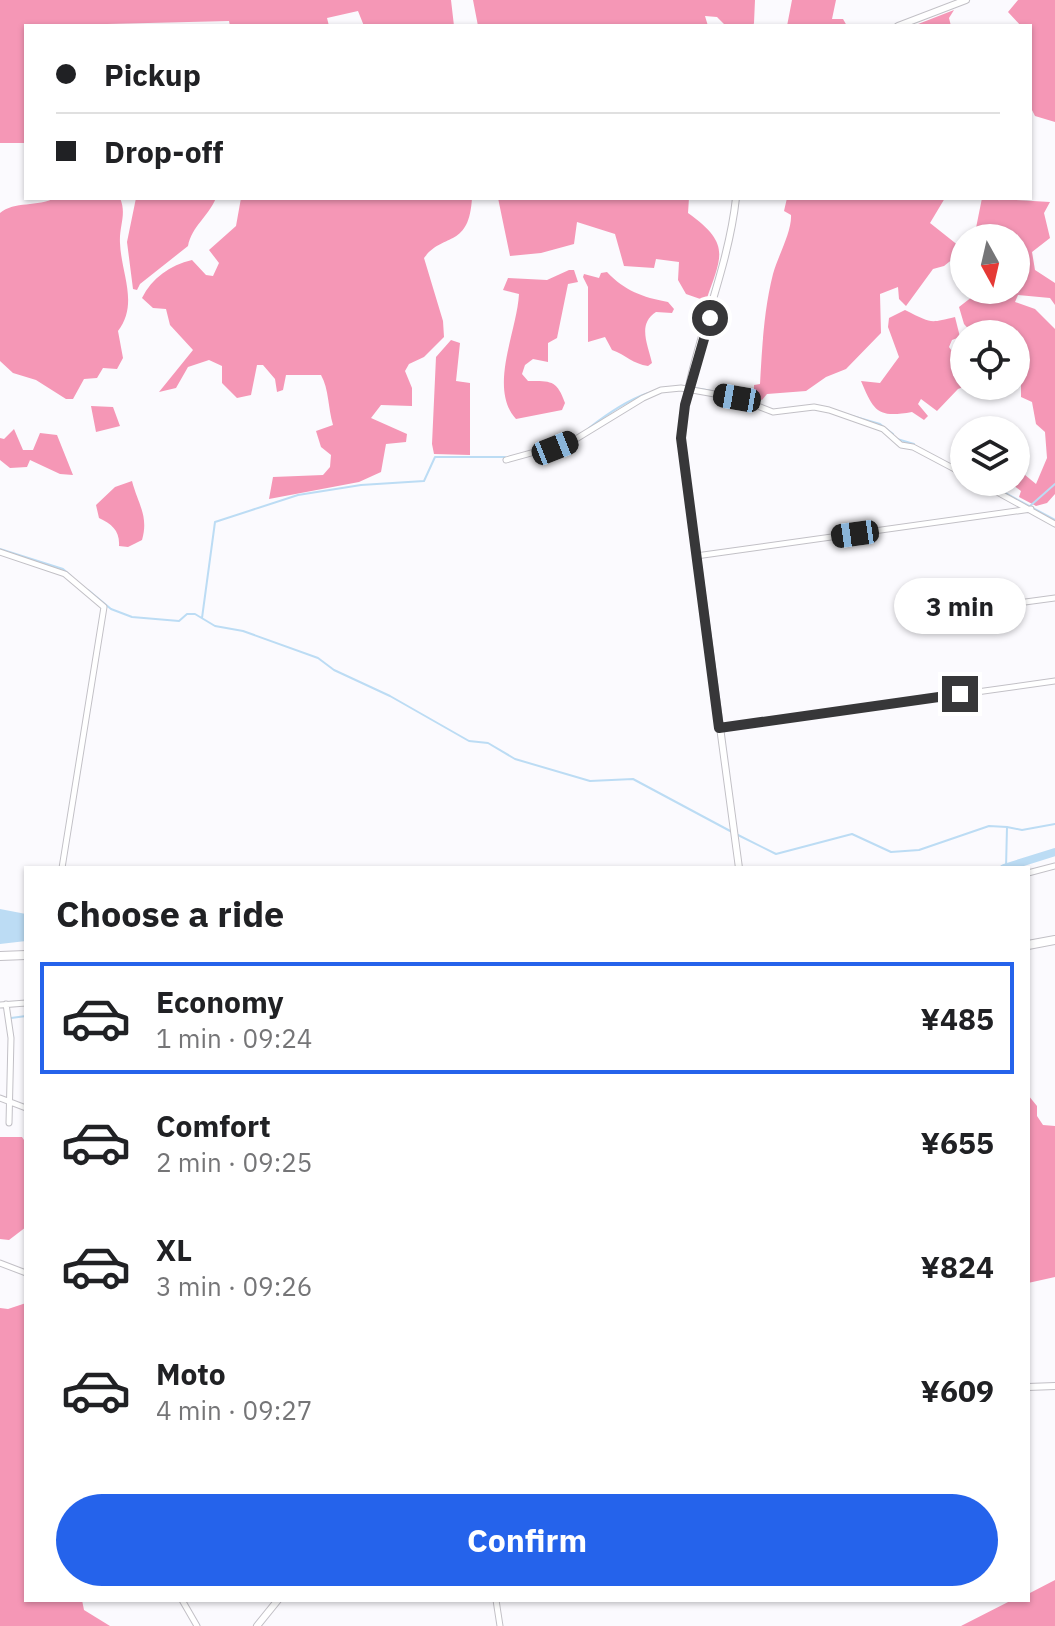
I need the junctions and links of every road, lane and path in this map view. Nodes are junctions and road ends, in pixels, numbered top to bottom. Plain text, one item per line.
1 (966, 0) edge
2 (903, 24) edge
3 (736, 200) edge
4 (689, 389) junction
5 (506, 460) dead end
6 (950, 467) edge
7 (1006, 496) edge
8 (1031, 509) junction
9 (1055, 524) edge
10 (0, 552) edge
11 (696, 556) junction
12 (1055, 598) edge
13 (989, 607) dead end
14 (1055, 681) edge
15 (719, 728) junction
16 (62, 866) edge
17 (739, 866) edge
18 (1055, 866) edge
19 (1030, 872) edge
20 (1055, 940) edge
21 (1030, 945) edge
22 (24, 955) edge
23 (0, 956) edge
24 (24, 1003) edge
25 (3, 1004) edge
26 (0, 1098) edge
27 (12, 1101) junction
28 (24, 1107) edge
29 (9, 1123) dead end
30 (0, 1263) edge
31 (24, 1272) edge
32 (1055, 1386) edge
33 (1030, 1387) edge
34 (183, 1602) edge
35 (276, 1602) edge
36 (496, 1602) edge
37 (197, 1626) edge
38 (257, 1626) edge
39 (500, 1626) edge

1 - 2 street
3 - 4 street
4 - 5 street
4 - 6 street
4 - 11 street
7 - 8 street
8 - 9 street
8 - 11 street
10 - 16 street
11 - 15 street
12 - 13 street
14 - 15 street
15 - 17 street
18 - 19 street
20 - 21 highway
22 - 23 highway
24 - 25 street
25 - 27 street
26 - 27 street
27 - 28 street
27 - 29 street
30 - 31 street
32 - 33 street
34 - 37 street
35 - 38 street
36 - 39 street

